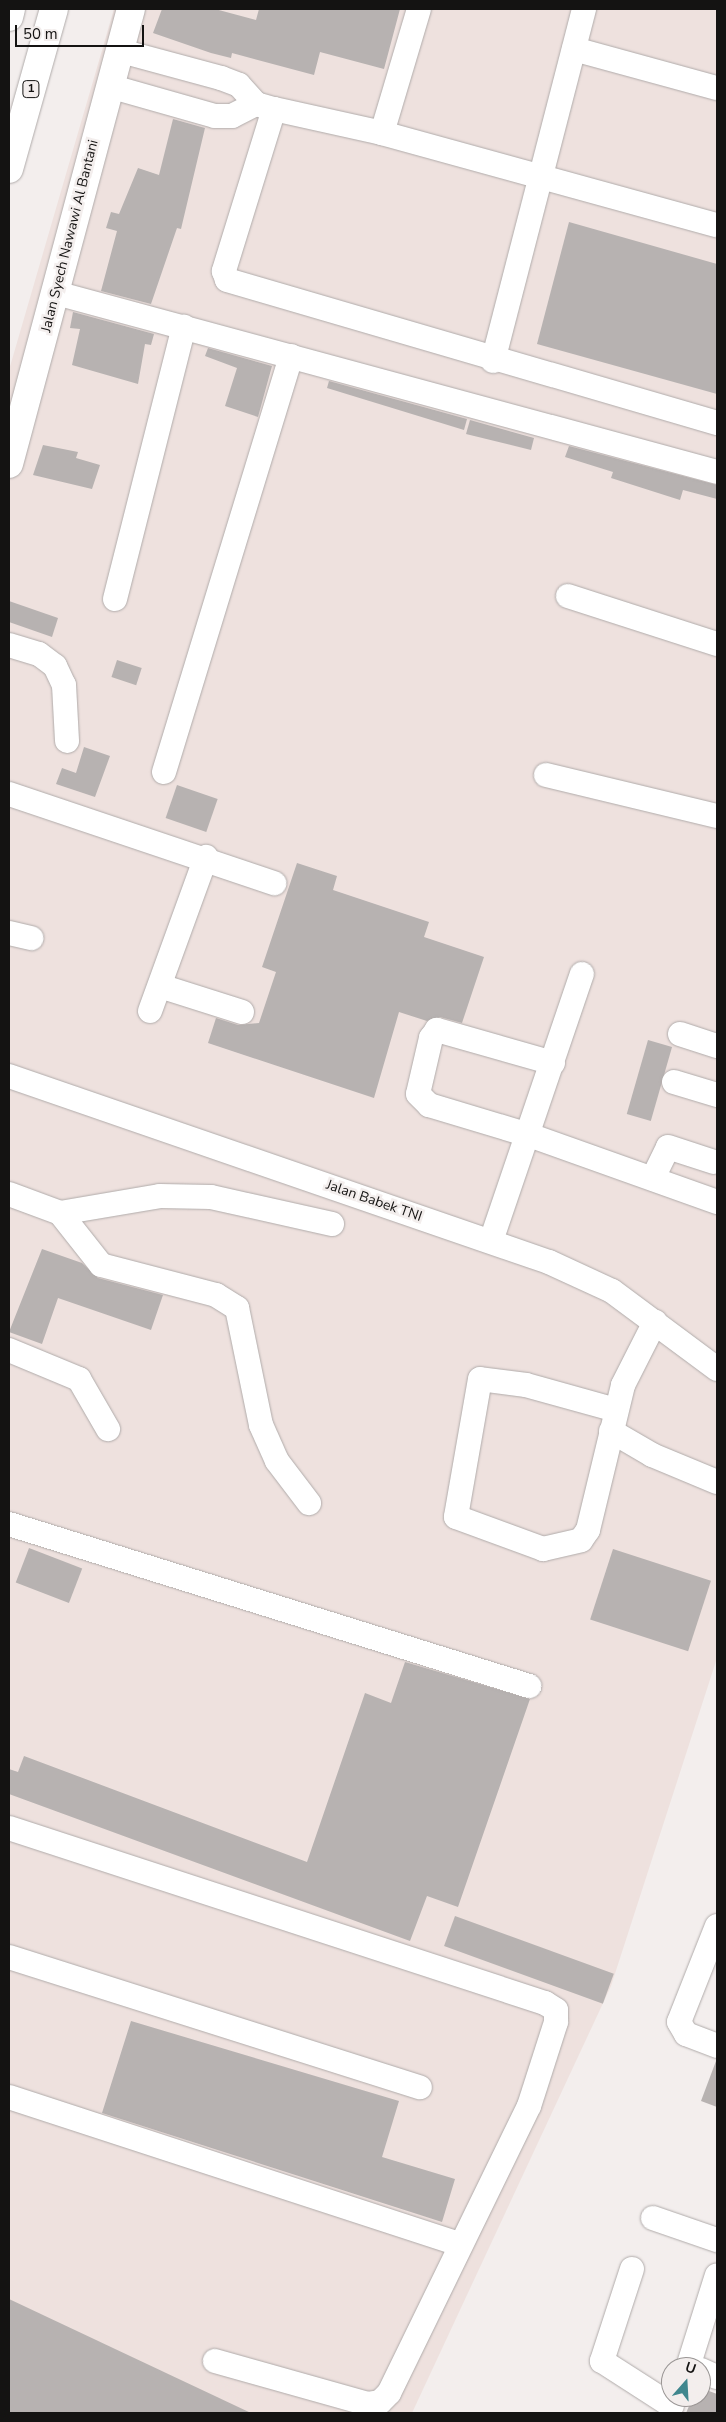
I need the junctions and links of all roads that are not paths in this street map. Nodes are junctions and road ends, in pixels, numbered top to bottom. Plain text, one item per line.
1 (11, 9) edge
2 (54, 9) edge
3 (131, 9) edge
4 (419, 9) edge
5 (584, 9) edge
6 (9, 17) edge
7 (574, 49) junction
8 (121, 50) junction
9 (109, 86) junction
10 (717, 88) edge
11 (265, 107) junction
12 (382, 132) junction
13 (9, 169) edge
14 (541, 178) junction
15 (717, 225) edge
16 (56, 293) junction
17 (184, 327) junction
18 (291, 356) junction
19 (493, 361) junction
20 (717, 423) edge
21 (9, 464) edge
22 (717, 472) edge
23 (568, 596) dead end
24 (115, 600) dead end
25 (717, 644) edge
26 (9, 645) edge
27 (68, 741) dead end
28 (164, 772) dead end
29 (546, 775) dead end
30 (9, 794) edge
31 (717, 816) edge
32 (206, 857) junction
33 (274, 883) dead end
34 (582, 974) dead end
35 (160, 986) junction
36 (150, 1011) dead end
37 (242, 1012) dead end
38 (680, 1034) dead end
39 (717, 1046) edge
40 (553, 1063) junction
41 (9, 1076) edge
42 (674, 1082) dead end
43 (717, 1094) edge
44 (529, 1135) junction
45 (714, 1162) dead end
46 (654, 1178) junction
47 (9, 1194) edge
48 (717, 1202) edge
49 (60, 1213) junction
50 (332, 1224) dead end
51 (491, 1241) junction
52 (655, 1322) junction
53 (9, 1350) edge
54 (717, 1369) edge
55 (613, 1421) junction
56 (108, 1430) dead end
57 (717, 1482) edge
58 (309, 1503) dead end
59 (9, 1524) edge
60 (529, 1686) dead end
61 (9, 1828) edge
62 (717, 1926) edge
63 (9, 1957) edge
64 (717, 2046) edge
65 (420, 2087) dead end
66 (9, 2097) edge
67 (653, 2218) dead end
68 (717, 2240) edge
69 (459, 2244) junction
70 (632, 2268) dead end
71 (717, 2275) edge
72 (696, 2357) edge
73 (215, 2361) dead end
74 (661, 2398) edge

1 - 6 highway
2 - 13 highway, 1
3 - 8 highway, Jalan Syech Nawawi Al Bantani
4 - 12 street
5 - 7 street
7 - 10 street
7 - 14 street
8 - 9 highway, Jalan Syech Nawawi Al Bantani
8 - 11 street
9 - 11 street
9 - 16 highway, Jalan Syech Nawawi Al Bantani
11 - 12 street
11 - 19 street
12 - 14 street
14 - 15 street
14 - 19 street
16 - 17 street
16 - 21 highway, Jalan Syech Nawawi Al Bantani
17 - 18 street
17 - 24 street
18 - 22 street
18 - 28 street
19 - 20 street
23 - 25 street
26 - 27 street
29 - 31 street
30 - 32 street
32 - 33 street
32 - 35 street
34 - 40 street
35 - 36 street
35 - 37 street
38 - 39 street
40 - 44 street
40 - 44 street
41 - 51 street, Jalan Babek TNI
42 - 43 street
44 - 46 street
44 - 51 street
45 - 46 street
46 - 48 street
47 - 49 street
49 - 50 street
49 - 58 street
51 - 52 street, Jalan Babek TNI
52 - 54 street, Jalan Babek TNI
52 - 55 street
53 - 56 street
55 - 55 street
55 - 57 street
59 - 60 street
61 - 69 street
62 - 64 street
63 - 65 street
66 - 69 street
67 - 68 street
69 - 73 street
70 - 74 street
71 - 72 street

